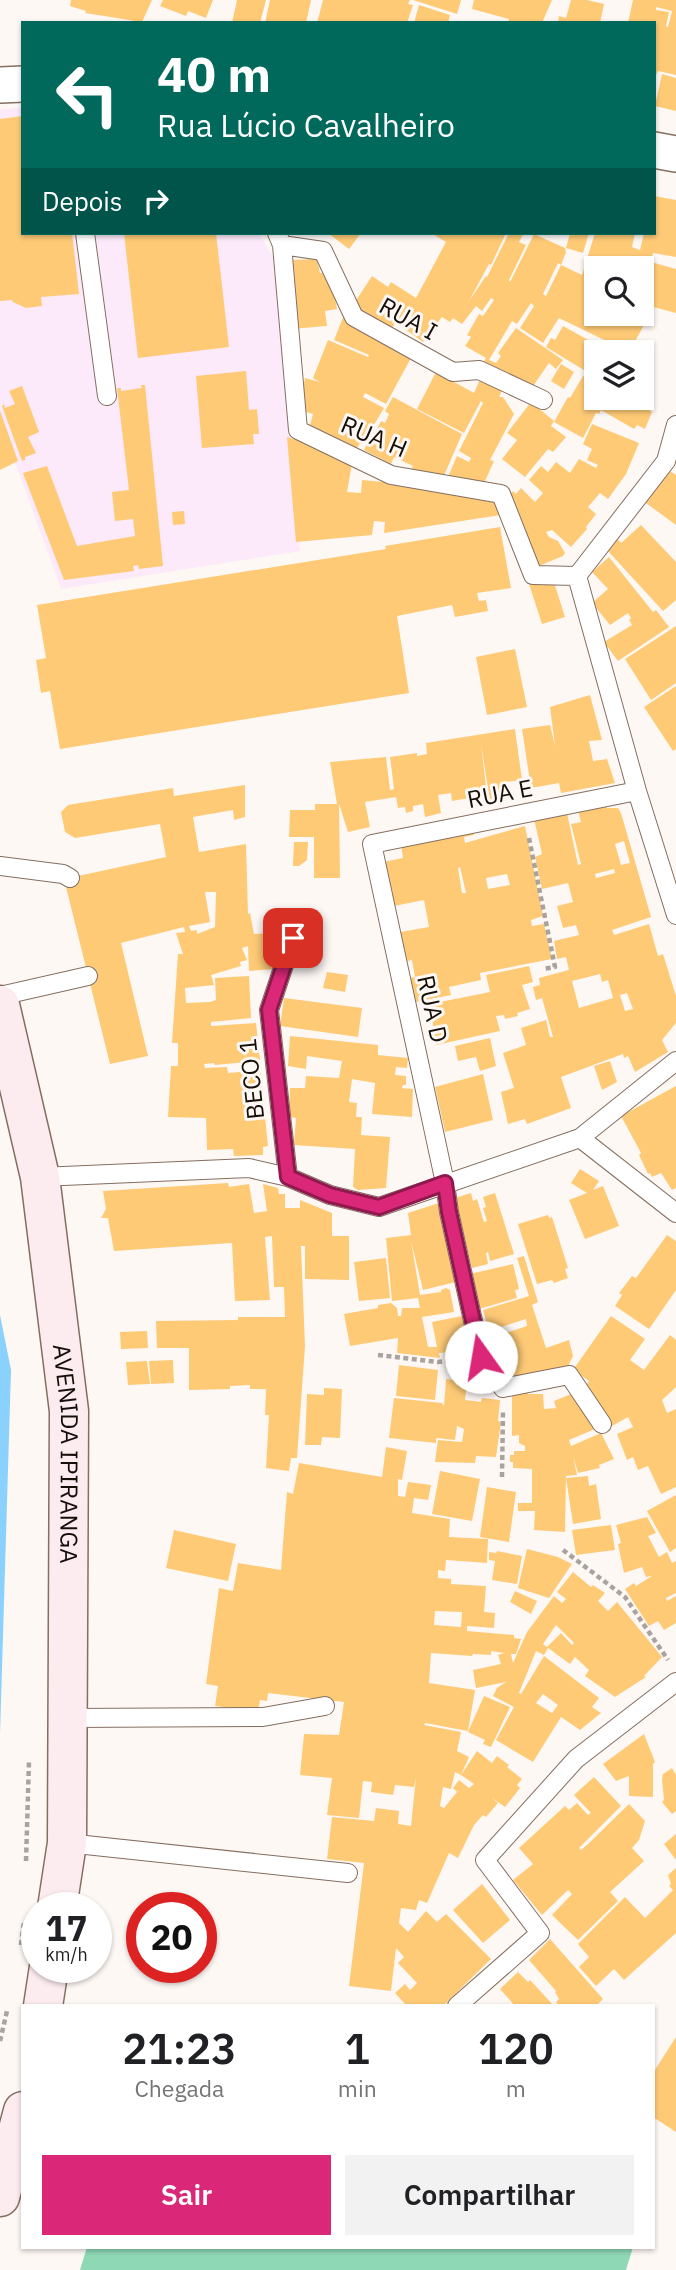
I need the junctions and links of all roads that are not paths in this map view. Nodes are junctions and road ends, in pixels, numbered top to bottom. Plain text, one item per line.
1 (21, 84) edge
2 (0, 85) edge
3 (656, 150) edge
4 (676, 154) edge
5 (85, 235) edge
6 (280, 239) edge
7 (107, 396) dead end
8 (543, 400) dead end
9 (676, 425) edge
10 (671, 464) edge
11 (577, 576) junction
12 (637, 791) junction
13 (372, 844) joint
14 (0, 866) edge
15 (70, 878) dead end
16 (676, 915) edge
17 (293, 938) dead end
18 (88, 976) dead end
19 (0, 996) edge
20 (0, 1006) edge
21 (676, 1061) edge
22 (580, 1138) junction
23 (40, 1177) junction
24 (288, 1177) junction
25 (445, 1183) junction
26 (676, 1213) edge
27 (602, 1424) dead end
28 (676, 1682) edge
29 (325, 1706) dead end
30 (68, 1718) junction
31 (67, 1843) junction
32 (348, 1873) dead end
33 (49, 1892) edge
34 (30, 1983) edge
35 (26, 2003) edge
36 (459, 2004) edge
37 (21, 2118) edge
38 (0, 2197) edge

1 - 2 street
3 - 4 street
5 - 7 lane
6 - 8 lane, RUA I
6 - 11 lane, RUA H
9 - 10 lane
10 - 11 lane
11 - 12 lane
12 - 13 lane, RUA E
12 - 16 lane
13 - 25 lane, RUA D
14 - 15 lane
17 - 24 lane, BECO 1
18 - 19 lane
20 - 23 main road, AVENIDA IPIRANGA
21 - 22 lane
22 - 25 lane
22 - 26 lane
23 - 24 lane
23 - 30 main road, AVENIDA IPIRANGA
24 - 25 lane
25 - 27 lane, RUA D
28 - 36 lane
29 - 30 lane
30 - 31 main road, AVENIDA IPIRANGA
31 - 32 lane
31 - 33 main road, AVENIDA IPIRANGA
34 - 35 main road
37 - 38 main road

